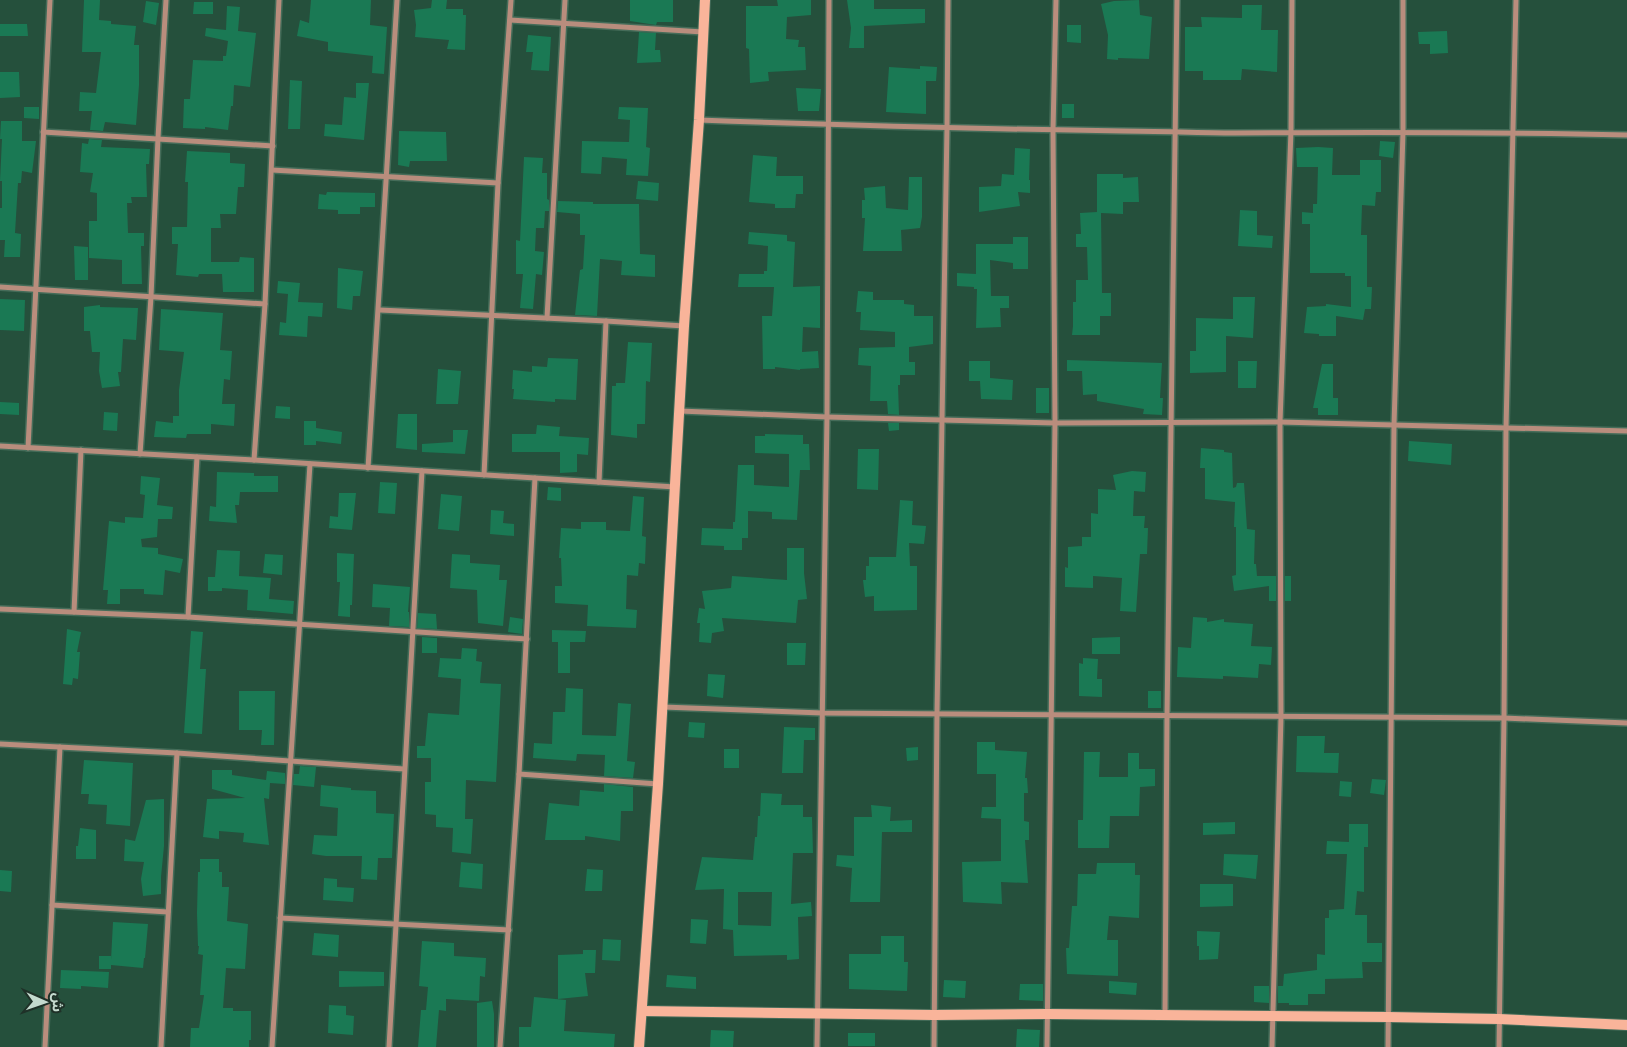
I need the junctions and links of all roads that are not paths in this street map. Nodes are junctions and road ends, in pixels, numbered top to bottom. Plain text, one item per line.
1 (50, 0) edge
2 (166, 0) edge
3 (279, 0) edge
4 (397, 0) edge
5 (511, 0) edge
6 (565, 0) edge
7 (705, 0) edge
8 (829, 0) edge
9 (948, 0) edge
10 (1056, 0) edge
11 (1177, 0) edge
12 (1292, 0) edge
13 (1403, 0) edge
14 (1516, 0) edge
15 (510, 20) junction
16 (563, 23) junction
17 (703, 32) junction
18 (699, 120) junction
19 (829, 125) junction
20 (947, 128) junction
21 (1053, 130) junction
22 (43, 132) junction
23 (1176, 132) junction
24 (1291, 132) junction
25 (1403, 132) junction
26 (1513, 133) junction
27 (1627, 135) edge
28 (158, 138) junction
29 (273, 146) junction
30 (272, 170) junction
31 (386, 176) junction
32 (498, 184) junction
33 (0, 286) edge
34 (36, 289) junction
35 (151, 297) junction
36 (264, 304) junction
37 (380, 310) junction
38 (492, 315) junction
39 (547, 318) junction
40 (606, 321) junction
41 (684, 326) junction
42 (680, 411) junction
43 (828, 417) junction
44 (942, 419) junction
45 (1055, 422) junction
46 (1171, 422) junction
47 (1280, 422) junction
48 (1394, 425) junction
49 (1506, 428) junction
50 (1627, 431) edge
51 (0, 446) edge
52 (28, 448) junction
53 (81, 450) junction
54 (140, 454) junction
55 (197, 456) junction
56 (254, 460) junction
57 (310, 464) junction
58 (368, 468) junction
59 (422, 472) junction
60 (484, 475) junction
61 (535, 478) junction
62 (598, 482) junction
63 (676, 487) junction
64 (0, 609) edge
65 (74, 612) junction
66 (188, 617) junction
67 (300, 625) junction
68 (412, 631) junction
69 (527, 639) junction
70 (662, 707) junction
71 (937, 712) junction
72 (822, 713) junction
73 (1050, 714) junction
74 (1167, 716) junction
75 (1281, 717) junction
76 (1392, 718) junction
77 (1504, 718) junction
78 (1627, 723) edge
79 (0, 744) edge
80 (60, 747) junction
81 (177, 753) junction
82 (292, 760) junction
83 (404, 769) junction
84 (519, 774) junction
85 (658, 784) junction
86 (52, 905) junction
87 (168, 912) junction
88 (280, 918) junction
89 (397, 924) junction
90 (509, 930) junction
91 (642, 1010) junction
92 (817, 1014) junction
93 (1047, 1014) junction
94 (934, 1015) junction
95 (1165, 1015) junction
96 (1273, 1017) junction
97 (1388, 1017) junction
98 (1499, 1019) junction
99 (1627, 1024) edge
100 (45, 1047) edge
101 (161, 1047) edge
102 (272, 1047) edge
103 (389, 1047) edge
104 (500, 1047) edge
105 (639, 1047) edge
106 (817, 1047) edge
107 (934, 1047) edge
108 (1047, 1047) edge
109 (1272, 1047) edge
110 (1388, 1047) edge
111 (1499, 1047) edge

1 - 22 street
2 - 28 street
3 - 29 street
4 - 31 street
5 - 15 street
6 - 16 street
7 - 17 street
8 - 19 street
9 - 20 street
10 - 21 street
11 - 23 street
12 - 24 street
13 - 25 street
14 - 26 street
15 - 16 street
15 - 32 street
16 - 17 street
16 - 39 street
17 - 18 street
18 - 19 street
18 - 41 street
19 - 20 street
19 - 43 street
20 - 21 street
20 - 44 street
21 - 23 street
21 - 45 street
22 - 28 street
22 - 34 street
23 - 24 street
23 - 46 street
24 - 25 street
24 - 47 street
25 - 26 street
25 - 48 street
26 - 27 street
26 - 49 street
28 - 29 street
28 - 35 street
29 - 30 street
30 - 31 street
30 - 36 street
31 - 32 street
31 - 37 street
32 - 38 street
33 - 34 street
34 - 35 street
34 - 52 street
35 - 36 street
35 - 54 street
36 - 56 street
37 - 38 street
37 - 58 street
38 - 39 street
38 - 60 street
39 - 40 street
40 - 41 street
40 - 62 street
41 - 42 street
42 - 43 street
42 - 63 street
43 - 44 street
43 - 72 street
44 - 45 street
44 - 71 street
45 - 46 street
45 - 73 street
46 - 47 street
46 - 74 street
47 - 48 street
47 - 75 street
48 - 49 street
48 - 76 street
49 - 50 street
49 - 77 street
51 - 52 street
52 - 53 street
53 - 54 street
53 - 65 street
54 - 55 street
55 - 56 street
55 - 66 street
56 - 57 street
57 - 58 street
57 - 67 street
58 - 59 street
59 - 60 street
59 - 68 street
60 - 61 street
61 - 62 street
61 - 69 street
62 - 63 street
63 - 70 street
64 - 65 street
65 - 66 street
66 - 67 street
67 - 68 street
67 - 82 street
68 - 69 street
68 - 83 street
69 - 84 street
70 - 72 street
70 - 85 street
71 - 72 street
71 - 73 street
71 - 94 street
72 - 92 street
73 - 74 street
73 - 93 street
74 - 75 street
74 - 95 street
75 - 76 street
75 - 96 street
76 - 77 street
76 - 97 street
77 - 78 street
77 - 98 street
79 - 80 street
80 - 81 street
80 - 86 street
81 - 82 street
81 - 87 street
82 - 83 street
82 - 88 street
83 - 89 street
84 - 85 street
84 - 90 street
85 - 91 street
86 - 87 street
86 - 100 street
87 - 101 street
88 - 89 street
88 - 102 street
89 - 90 street
89 - 103 street
90 - 104 street
91 - 92 street
91 - 105 street
92 - 94 street
92 - 106 street
93 - 94 street
93 - 95 street
93 - 108 street
94 - 107 street
95 - 96 street
96 - 97 street
96 - 109 street
97 - 98 street
97 - 110 street
98 - 99 street
98 - 111 street

